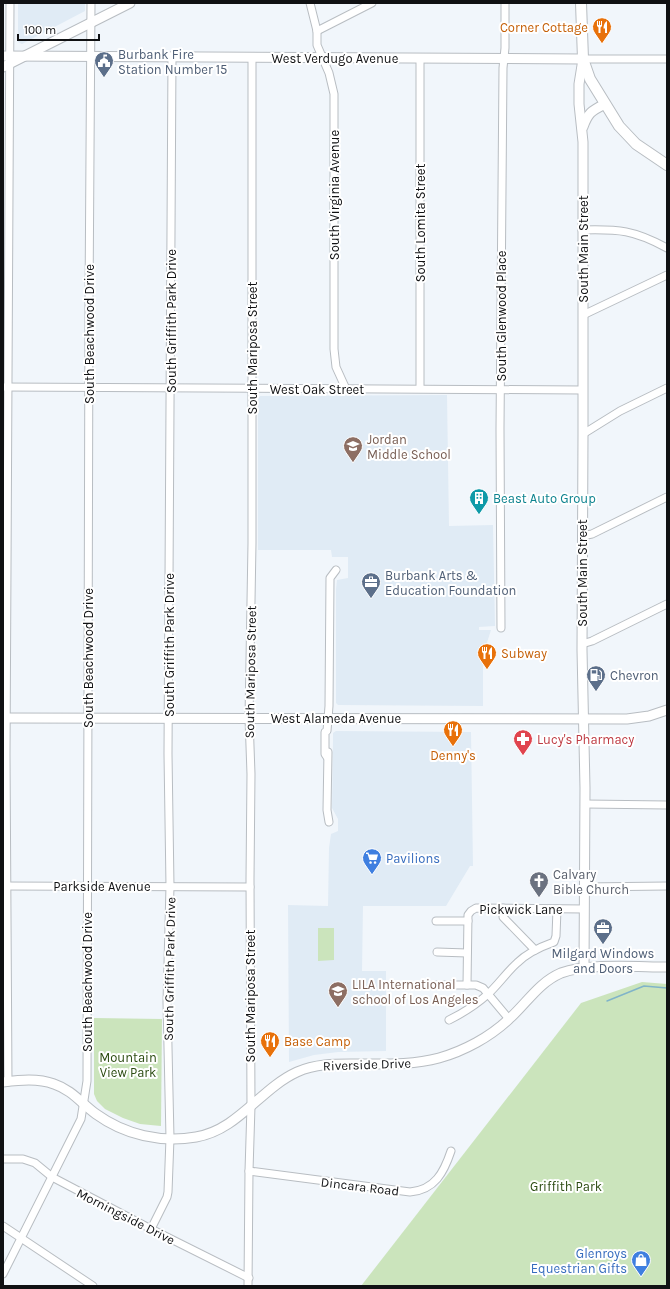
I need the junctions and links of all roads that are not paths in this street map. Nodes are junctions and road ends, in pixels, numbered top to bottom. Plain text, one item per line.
1 (10, 3) edge
2 (92, 3) edge
3 (130, 3) edge
4 (310, 3) edge
5 (372, 3) edge
6 (505, 3) edge
7 (581, 3) edge
8 (91, 22) junction
9 (317, 31) junction
10 (23, 57) junction
11 (92, 57) junction
12 (172, 57) junction
13 (252, 58) junction
14 (322, 58) junction
15 (420, 58) junction
16 (504, 58) junction
17 (583, 59) junction
18 (667, 60) edge
19 (6, 61) edge
20 (605, 104) junction
21 (582, 131) junction
22 (667, 165) edge
23 (582, 230) junction
24 (667, 248) edge
25 (667, 275) edge
26 (583, 315) junction
27 (6, 387) edge
28 (89, 388) junction
29 (171, 388) junction
30 (420, 388) junction
31 (667, 388) edge
32 (252, 389) junction
33 (346, 389) junction
34 (501, 389) junction
35 (582, 390) junction
36 (583, 434) junction
37 (667, 497) edge
38 (582, 536) junction
39 (336, 570) dead end
40 (667, 604) edge
41 (501, 628) dead end
42 (582, 644) junction
43 (667, 710) edge
44 (5, 718) edge
45 (88, 718) junction
46 (169, 718) junction
47 (249, 718) junction
48 (328, 718) junction
49 (583, 719) junction
50 (585, 804) junction
51 (667, 805) edge
52 (329, 822) dead end
53 (5, 886) edge
54 (88, 886) junction
55 (170, 886) junction
56 (667, 886) edge
57 (250, 887) junction
58 (584, 887) junction
59 (503, 908) junction
60 (557, 909) junction
61 (584, 909) junction
62 (436, 921) dead end
63 (468, 921) junction
64 (535, 950) junction
65 (436, 952) dead end
66 (468, 953) junction
67 (667, 967) edge
68 (584, 968) junction
69 (437, 985) dead end
70 (467, 985) junction
71 (488, 994) junction
72 (509, 1019) junction
73 (449, 1020) dead end
74 (6, 1082) edge
75 (84, 1103) junction
76 (251, 1106) junction
77 (170, 1138) junction
78 (451, 1151) dead end
79 (3, 1159) edge
80 (249, 1171) junction
81 (52, 1178) junction
82 (3, 1226) edge
83 (151, 1229) junction
84 (21, 1240) junction
85 (3, 1274) edge
86 (248, 1282) edge
87 (93, 1286) edge

1 - 19 street
2 - 8 street, South Beachwood Drive
3 - 8 main road
4 - 9 street, South Virginia Avenue
5 - 9 street
6 - 16 street, South Glenwood Place
7 - 17 main road
8 - 10 main road
8 - 11 street, South Beachwood Drive
9 - 14 street, South Virginia Avenue
10 - 11 main road, West Verdugo Avenue
10 - 19 main road, West Verdugo Avenue
11 - 12 main road, West Verdugo Avenue
11 - 28 street, South Beachwood Drive
12 - 13 main road, West Verdugo Avenue
12 - 29 street, South Griffith Park Drive
13 - 14 main road, West Verdugo Avenue
13 - 32 street, South Mariposa Street
14 - 15 main road, West Verdugo Avenue
14 - 33 street, South Virginia Avenue
15 - 16 main road, West Verdugo Avenue
15 - 30 street, South Lomita Street
16 - 17 main road, West Verdugo Avenue
16 - 34 street, South Glenwood Place
17 - 18 street, West Verdugo Avenue
17 - 20 main road
17 - 21 main road, South Main Street
19 - 27 street
20 - 21 main road, South Main Street
20 - 22 main road
21 - 23 main road, South Main Street
23 - 24 street
23 - 26 main road, South Main Street
25 - 26 street
26 - 35 main road, South Main Street
27 - 28 street, West Oak Street
27 - 44 street
28 - 29 street, West Oak Street
28 - 45 street, South Beachwood Drive
29 - 32 street, West Oak Street
29 - 46 street, South Griffith Park Drive
30 - 33 street, West Oak Street
30 - 34 street, West Oak Street
31 - 36 street
32 - 33 street, West Oak Street
32 - 47 street, South Mariposa Street
34 - 35 street, West Oak Street
34 - 41 street, South Glenwood Place
35 - 36 main road, South Main Street
36 - 38 main road, South Main Street
37 - 38 street
38 - 42 main road, South Main Street
39 - 48 street
40 - 42 street
42 - 49 main road, South Main Street
43 - 49 main road, West Alameda Avenue
44 - 45 main road, West Alameda Avenue
44 - 53 street
45 - 46 main road, West Alameda Avenue
45 - 54 street, South Beachwood Drive
46 - 47 main road, West Alameda Avenue
46 - 55 street, South Griffith Park Drive
47 - 48 main road, West Alameda Avenue
47 - 57 street, South Mariposa Street
48 - 49 main road, West Alameda Avenue
48 - 52 street
49 - 50 main road, South Main Street
50 - 51 street
50 - 58 main road, South Main Street
53 - 54 street, Parkside Avenue
53 - 74 street
54 - 55 street, Parkside Avenue
54 - 75 street, South Beachwood Drive
55 - 57 street, Parkside Avenue
55 - 77 street, South Griffith Park Drive
56 - 58 street
57 - 76 street, South Mariposa Street
58 - 61 main road, South Main Street
59 - 60 street, Pickwick Lane
59 - 63 street, Pickwick Lane
59 - 64 street
60 - 61 street, Pickwick Lane
60 - 64 street
61 - 68 main road, South Main Street
62 - 63 street
63 - 66 street, Pickwick Lane
64 - 71 street
65 - 66 street
66 - 70 street, Pickwick Lane
67 - 68 main road, Riverside Drive
68 - 72 main road, Riverside Drive
69 - 70 street
70 - 71 street
71 - 72 street
71 - 73 street
72 - 76 main road, Riverside Drive
74 - 75 main road, Riverside Drive
75 - 77 main road, Riverside Drive
75 - 81 street, South Beachwood Drive
76 - 77 main road, Riverside Drive
76 - 80 street, South Mariposa Street
77 - 83 street, South Griffith Park Drive
78 - 80 street, Dincara Road
79 - 81 street, Morningside Drive
80 - 86 street, South Mariposa Street
81 - 83 street, Morningside Drive
81 - 84 street, South Beachwood Drive
82 - 84 street
83 - 86 street, Morningside Drive
84 - 85 street, South Beachwood Drive
84 - 87 street

